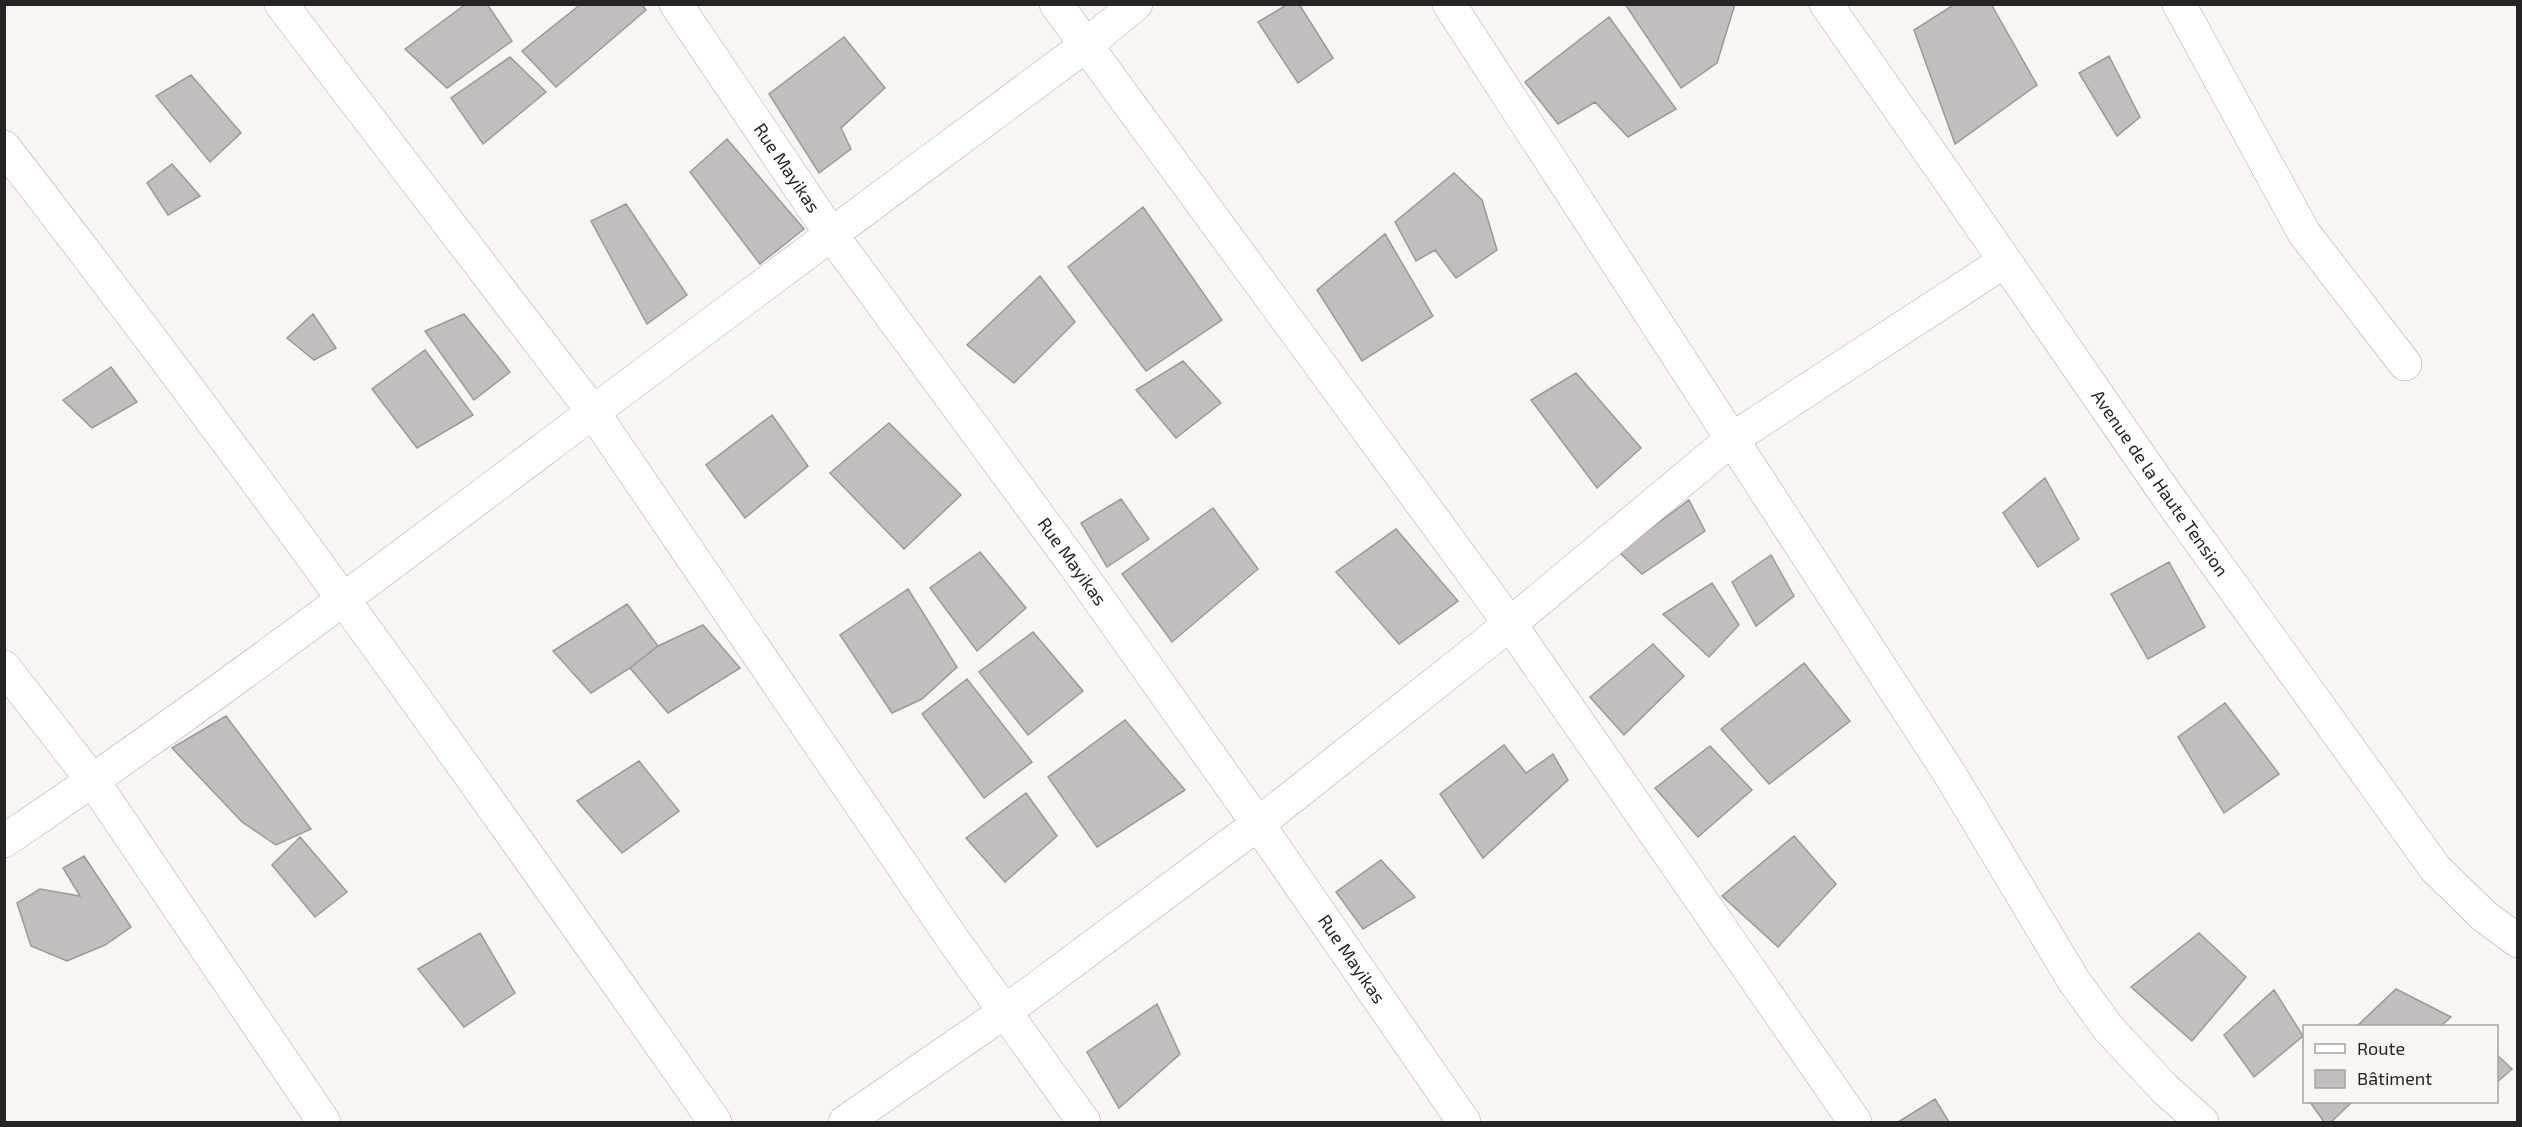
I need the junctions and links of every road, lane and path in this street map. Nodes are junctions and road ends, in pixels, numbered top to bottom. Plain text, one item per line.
1 (280, 4) edge
2 (676, 4) edge
3 (1056, 4) edge
4 (1136, 4) edge
5 (1449, 4) edge
6 (1826, 4) edge
7 (2180, 4) edge
8 (1085, 46) junction
9 (4, 147) edge
10 (831, 234) junction
11 (2005, 261) junction
12 (2405, 364) dead end
13 (593, 412) junction
14 (1732, 439) junction
15 (345, 600) junction
16 (1510, 624) junction
17 (4, 667) edge
18 (93, 781) junction
19 (1258, 824) junction
20 (4, 841) edge
21 (2517, 941) edge
22 (1006, 1011) junction
23 (324, 1122) edge
24 (715, 1122) edge
25 (844, 1122) edge
26 (1084, 1122) edge
27 (1464, 1122) edge
28 (1855, 1122) edge
29 (2202, 1122) edge

1 - 13 street
2 - 10 street, Rue Mayikas
3 - 8 street
4 - 8 street
5 - 14 street
6 - 11 street, Avenue de la Haute Tension
7 - 12 street
8 - 10 street
8 - 16 street
9 - 15 street
10 - 13 street
10 - 19 street, Rue Mayikas
11 - 14 street
11 - 21 street, Avenue de la Haute Tension
13 - 15 street
13 - 22 street
14 - 16 street
14 - 29 street
15 - 18 street
15 - 24 street
16 - 19 street
16 - 28 street
17 - 18 street
18 - 20 street
18 - 23 street
19 - 22 street
19 - 27 street, Rue Mayikas
22 - 25 street
22 - 26 street

